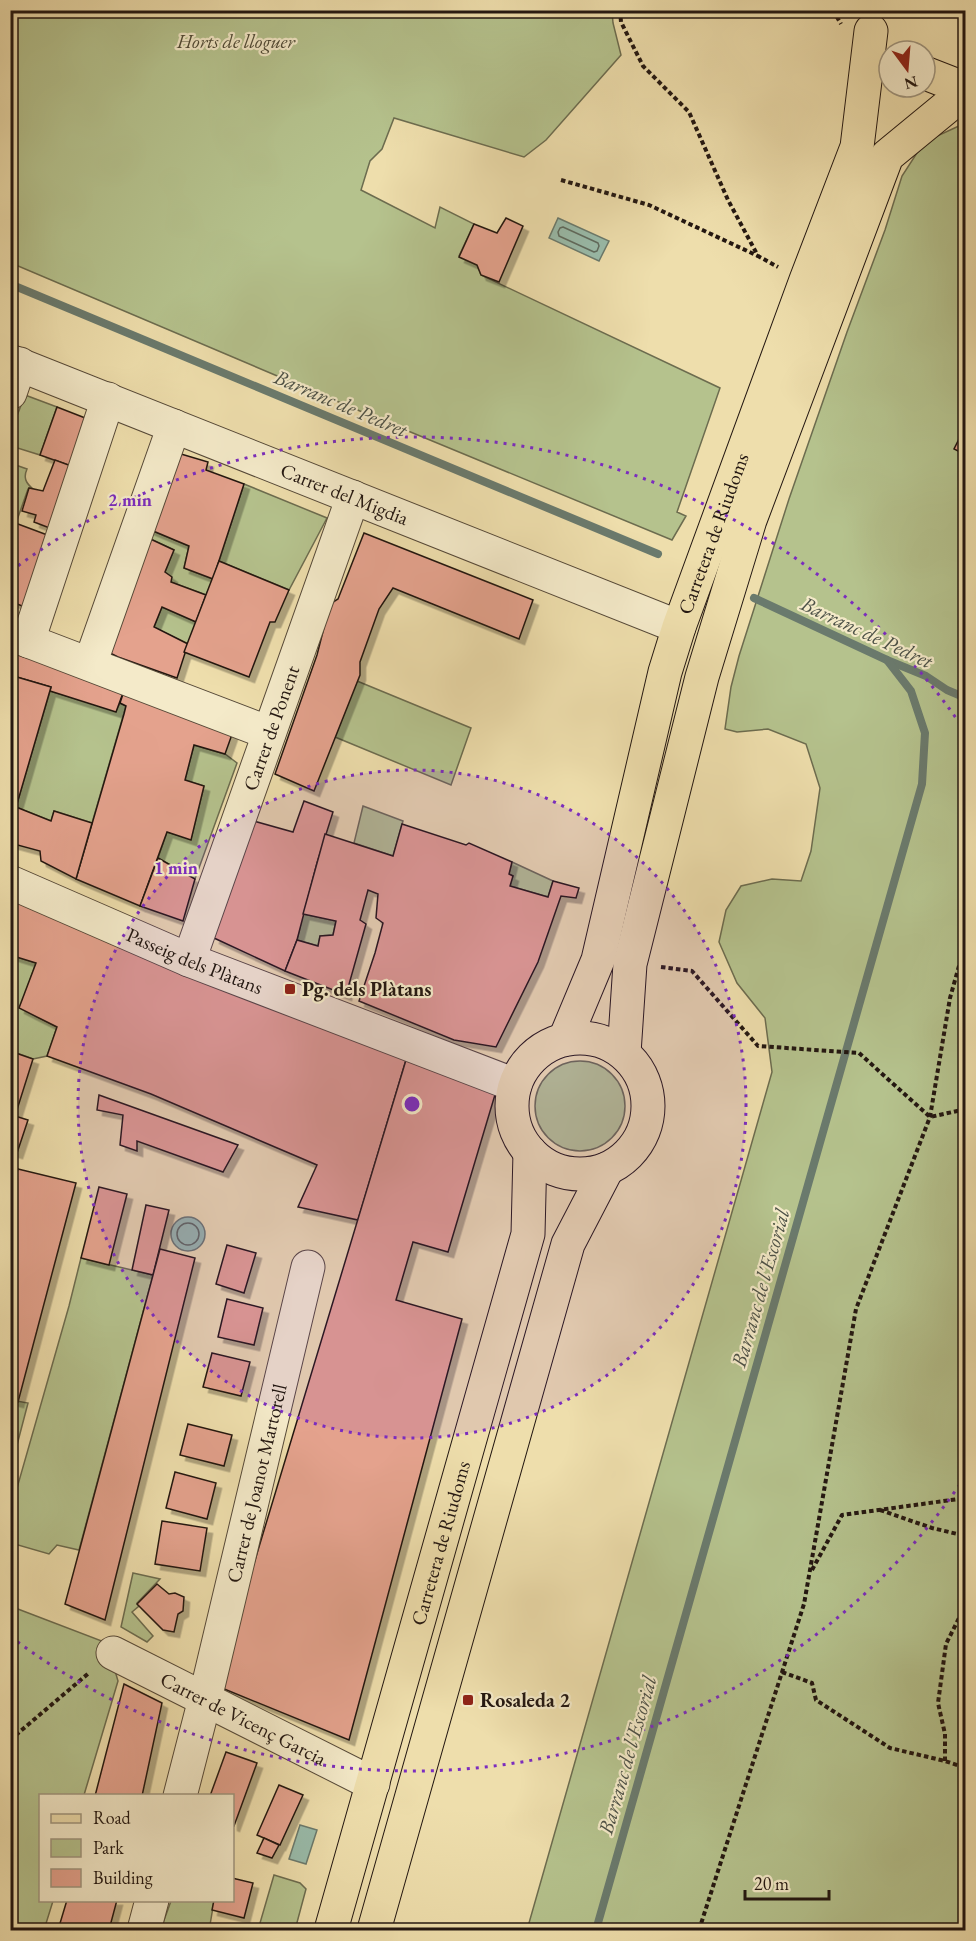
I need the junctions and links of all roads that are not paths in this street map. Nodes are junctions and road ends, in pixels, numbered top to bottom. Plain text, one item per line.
1 (874, 31) edge
2 (937, 78) edge
3 (966, 90) edge
4 (14, 372) edge
5 (108, 399) junction
6 (174, 426) junction
7 (353, 497) junction
8 (679, 627) junction
9 (19, 637) edge
10 (90, 664) junction
11 (269, 733) junction
12 (10, 882) edge
13 (189, 960) junction
14 (565, 1039) junction
15 (624, 1053) junction
16 (515, 1085) junction
17 (530, 1152) junction
18 (607, 1169) junction
19 (308, 1267) dead end
20 (113, 1653) road end
21 (205, 1699) junction
22 (373, 1784) junction
23 (181, 1794) edge
24 (151, 1902) edge
25 (144, 1930) edge
26 (331, 1930) edge
27 (374, 1930) edge

1 - 8 main road, Carretera de Riudoms
2 - 3 main road
3 - 15 main road, Carretera de Riudoms
4 - 5 street, Carrer del Migdia
5 - 6 street, Carrer del Migdia
5 - 9 street
6 - 7 street, Carrer del Migdia
6 - 10 street
7 - 8 street, Carrer del Migdia
7 - 11 street, Carrer de Ponent
8 - 14 main road, Carretera de Riudoms
9 - 10 street
10 - 11 street
11 - 13 street, Carrer de Ponent
12 - 13 street, Passeig dels Plàtans
13 - 16 street, Passeig dels Plàtans
14 - 15 main road
14 - 16 main road
15 - 18 main road
16 - 17 main road
17 - 18 main road
17 - 22 main road, Carretera de Riudoms
18 - 27 main road, Carretera de Riudoms
19 - 21 street, Carrer de Joanot Martorell
20 - 21 street, Carrer de Vicenç Garcia
21 - 22 street, Carrer de Vicenç Garcia
21 - 23 street, Carrer de Joanot Martorell
22 - 26 main road, Carretera de Riudoms
24 - 25 street

